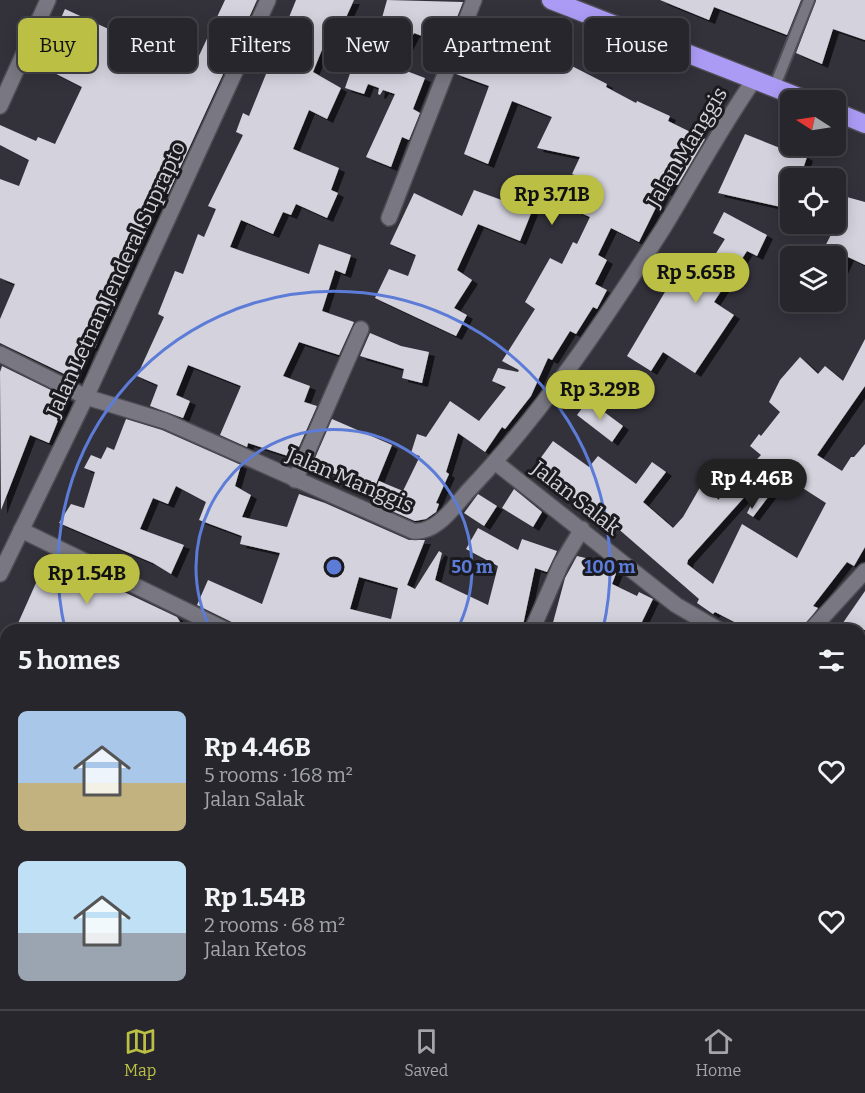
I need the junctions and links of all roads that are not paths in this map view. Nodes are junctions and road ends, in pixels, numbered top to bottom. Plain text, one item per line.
1 (48, 0) edge
2 (268, 0) edge
3 (474, 0) edge
4 (551, 0) edge
5 (809, 0) edge
6 (750, 85) junction
7 (774, 88) junction
8 (780, 90) edge
9 (0, 106) edge
10 (846, 116) edge
11 (865, 124) edge
12 (388, 218) dead end
13 (361, 329) dead end
14 (0, 354) edge
15 (86, 397) junction
16 (495, 462) junction
17 (295, 480) junction
18 (582, 529) junction
19 (21, 530) junction
20 (865, 571) edge
21 (0, 574) edge
22 (214, 624) edge
23 (535, 624) edge
24 (709, 624) edge
25 (816, 624) edge

1 - 9 street
2 - 15 street, Jalan Letnan Jenderal Suprapto
3 - 12 street
4 - 6 highway
5 - 7 lane
6 - 7 highway
6 - 16 street, Jalan Manggis
7 - 8 highway
10 - 11 highway
13 - 17 street
14 - 15 street, Jalan Manggis
15 - 17 street, Jalan Manggis
15 - 19 street, Jalan Letnan Jenderal Suprapto
16 - 17 street, Jalan Manggis
16 - 18 street, Jalan Salak
18 - 23 street
18 - 24 street, Jalan Salak
19 - 21 street, Jalan Letnan Jenderal Suprapto
19 - 22 street
20 - 25 street

